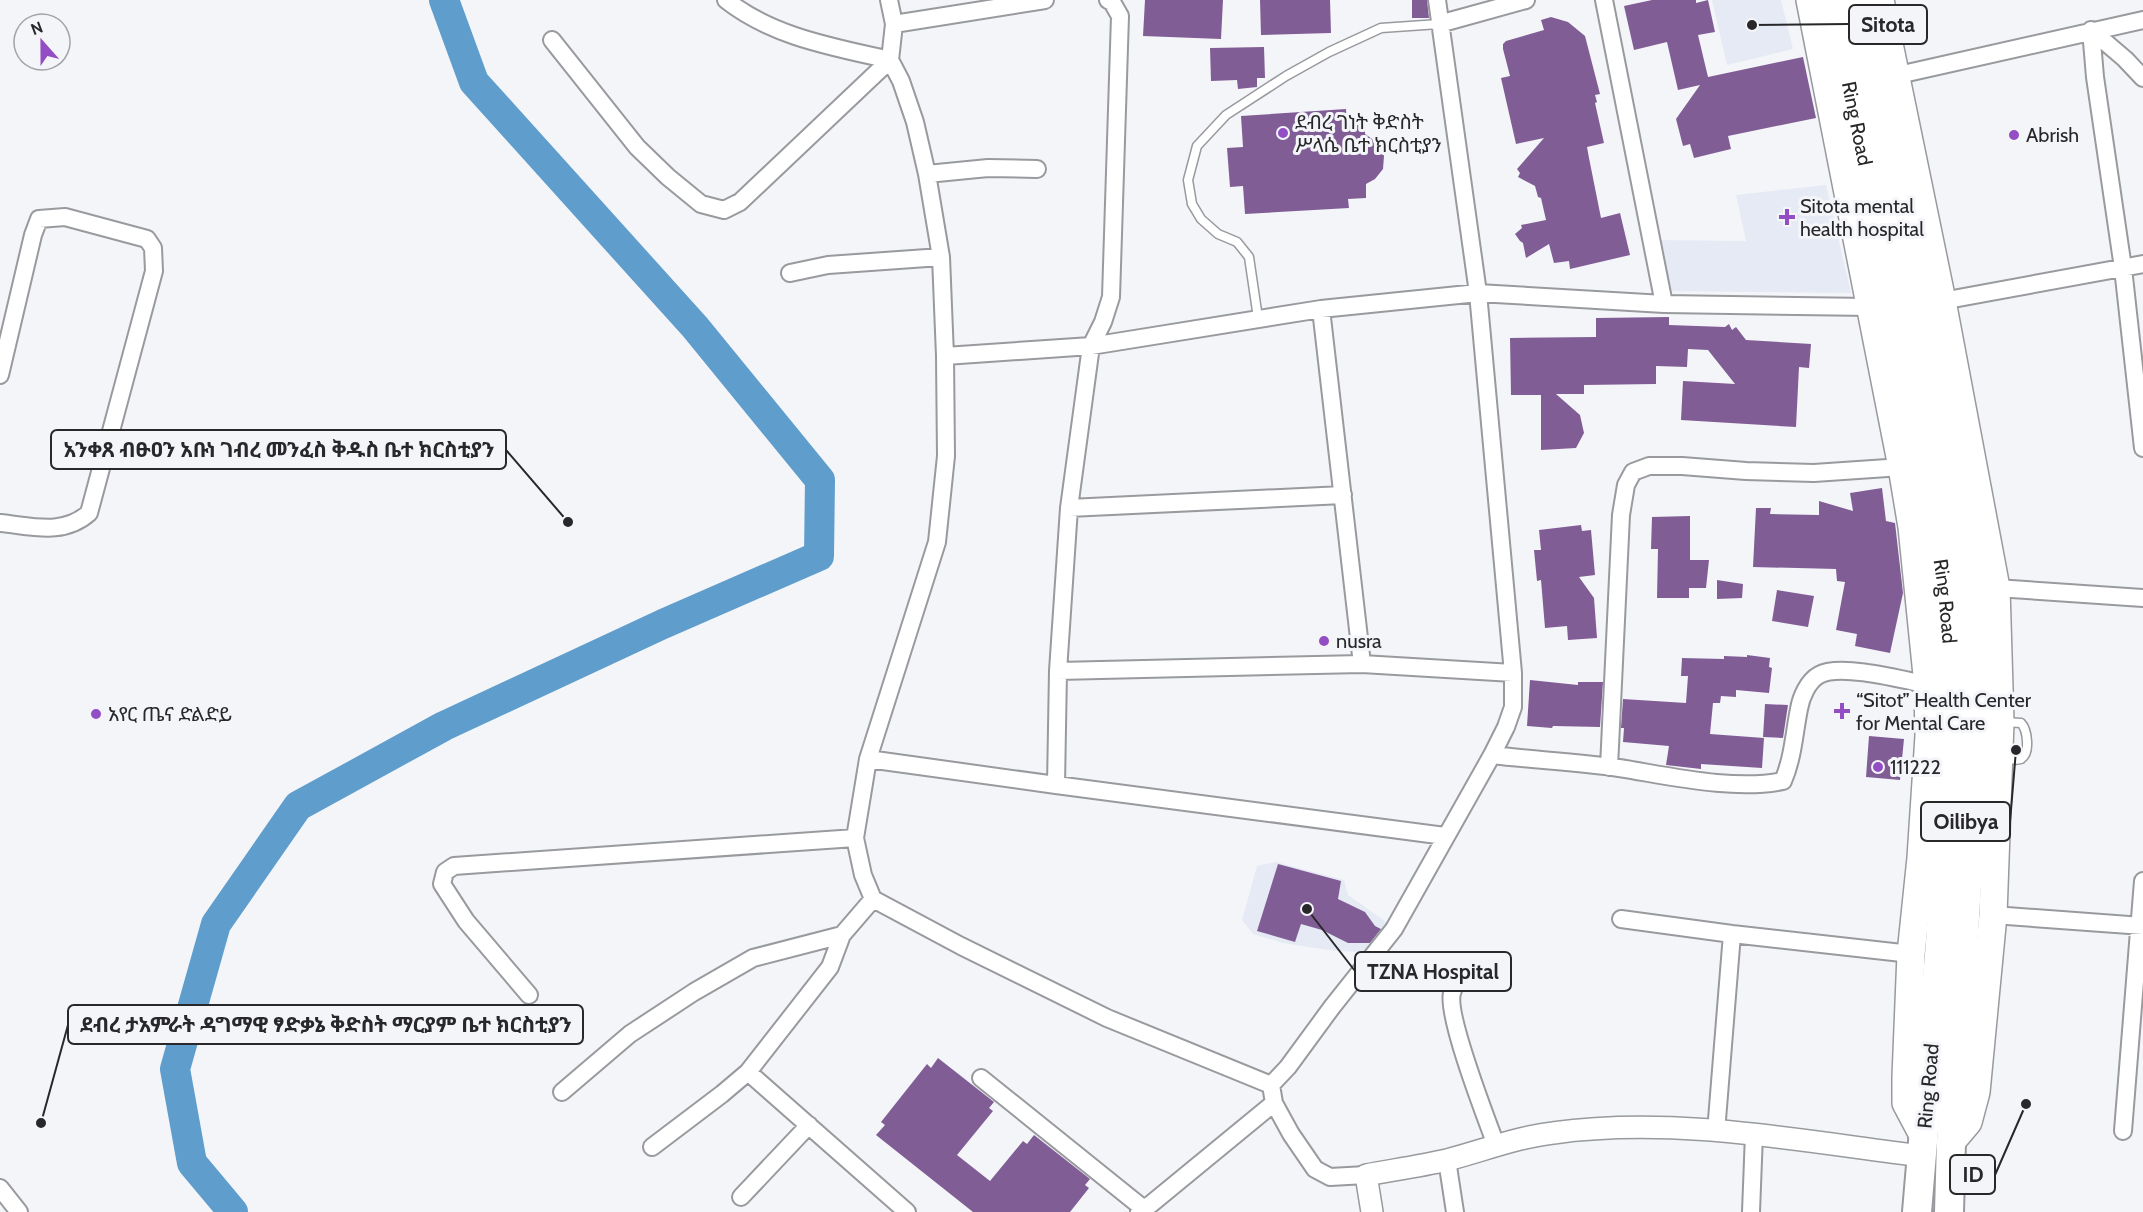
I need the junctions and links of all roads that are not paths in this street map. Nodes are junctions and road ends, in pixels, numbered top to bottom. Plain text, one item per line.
1 (726, 0) edge
2 (890, 0) edge
3 (1046, 0) edge
4 (1108, 0) edge
5 (1437, 0) edge
6 (1526, 0) edge
7 (1605, 0) edge
8 (1810, 0) edge
9 (1832, 0) edge
10 (1856, 0) edge
11 (1880, 0) edge
12 (2143, 20) edge
13 (894, 24) junction
14 (1439, 24) junction
15 (2091, 30) junction
16 (552, 40) dead end
17 (890, 60) junction
18 (1894, 76) junction
19 (2143, 78) edge
20 (1037, 169) dead end
21 (927, 174) junction
22 (941, 257) junction
23 (2143, 264) edge
24 (2123, 268) junction
25 (790, 273) dead end
26 (1478, 293) junction
27 (1942, 301) junction
28 (1664, 304) junction
29 (1871, 307) junction
30 (1321, 309) junction
31 (1258, 318) junction
32 (1091, 346) junction
33 (945, 356) junction
34 (0, 370) edge
35 (2143, 448) edge
36 (1902, 467) junction
37 (1343, 495) junction
38 (1070, 508) junction
39 (0, 523) edge
40 (1996, 588) junction
41 (2143, 598) edge
42 (1362, 663) junction
43 (1058, 671) junction
44 (1513, 673) junction
45 (1928, 685) junction
46 (1492, 755) junction
47 (868, 759) junction
48 (1609, 767) junction
49 (1056, 785) junction
50 (1446, 836) junction
51 (855, 838) junction
52 (2143, 881) edge
53 (873, 899) junction
54 (1993, 915) junction
55 (1621, 919) dead end
56 (2142, 926) edge
57 (1732, 934) junction
58 (842, 935) junction
59 (1911, 954) junction
60 (1472, 962) dead end
61 (530, 995) dead end
62 (748, 1071) junction
63 (981, 1078) dead end
64 (1271, 1085) junction
65 (562, 1092) dead end
66 (1274, 1103) junction
67 (808, 1125) junction
68 (1716, 1131) junction
69 (2122, 1131) dead end
70 (1754, 1134) junction
71 (1951, 1142) junction
72 (1496, 1145) junction
73 (652, 1148) dead end
74 (1922, 1154) junction
75 (1447, 1160) junction
76 (1366, 1175) junction
77 (0, 1188) edge
78 (741, 1197) dead end
79 (897, 1209) edge
80 (1147, 1209) edge
81 (18, 1212) edge
82 (1372, 1212) edge
83 (1455, 1212) edge
84 (1751, 1212) edge
85 (1903, 1212) edge
86 (1917, 1212) edge
87 (1949, 1212) edge

1 - 17 street
2 - 13 street
3 - 13 street
4 - 32 street
5 - 14 street
6 - 14 street
7 - 28 street
8 - 29 main road
9 - 74 highway, Ring Road
10 - 71 highway, Ring Road
11 - 18 main road
12 - 15 street
13 - 17 street
14 - 26 street
14 - 31 lane
15 - 18 street
15 - 19 street
15 - 24 street
16 - 17 street
17 - 21 street
18 - 27 main road
20 - 21 street
21 - 22 street
22 - 25 street
22 - 33 street
23 - 24 street
24 - 27 street
24 - 35 street
26 - 28 street
26 - 30 street
26 - 44 street
27 - 40 main road
28 - 29 street
29 - 36 main road
30 - 31 street
30 - 37 street
31 - 32 street
32 - 33 street
32 - 38 street
33 - 47 street
34 - 39 street
36 - 45 main road
36 - 48 street
37 - 38 street
37 - 42 street
38 - 43 street
40 - 41 street
40 - 54 main road
42 - 43 street
42 - 44 street
43 - 49 street
44 - 46 street
45 - 48 street
45 - 59 main road
46 - 48 street
46 - 50 street
47 - 49 street
47 - 51 street
49 - 50 street
50 - 64 street
51 - 53 street
51 - 61 street
52 - 56 street
53 - 58 street
53 - 64 street
54 - 56 street
54 - 71 main road
55 - 57 street
56 - 69 street
57 - 59 street
57 - 68 street
58 - 62 street
58 - 65 street
59 - 74 main road
60 - 72 street
62 - 67 street
62 - 73 street
63 - 80 street
64 - 66 street
66 - 76 street
66 - 80 street
67 - 78 street
67 - 79 street
68 - 70 street
68 - 72 street
70 - 74 street
70 - 84 street
71 - 87 highway, Ring Road
72 - 75 street
74 - 85 highway
74 - 86 highway, Ring Road
75 - 76 street
75 - 83 street
76 - 82 street
77 - 81 street

